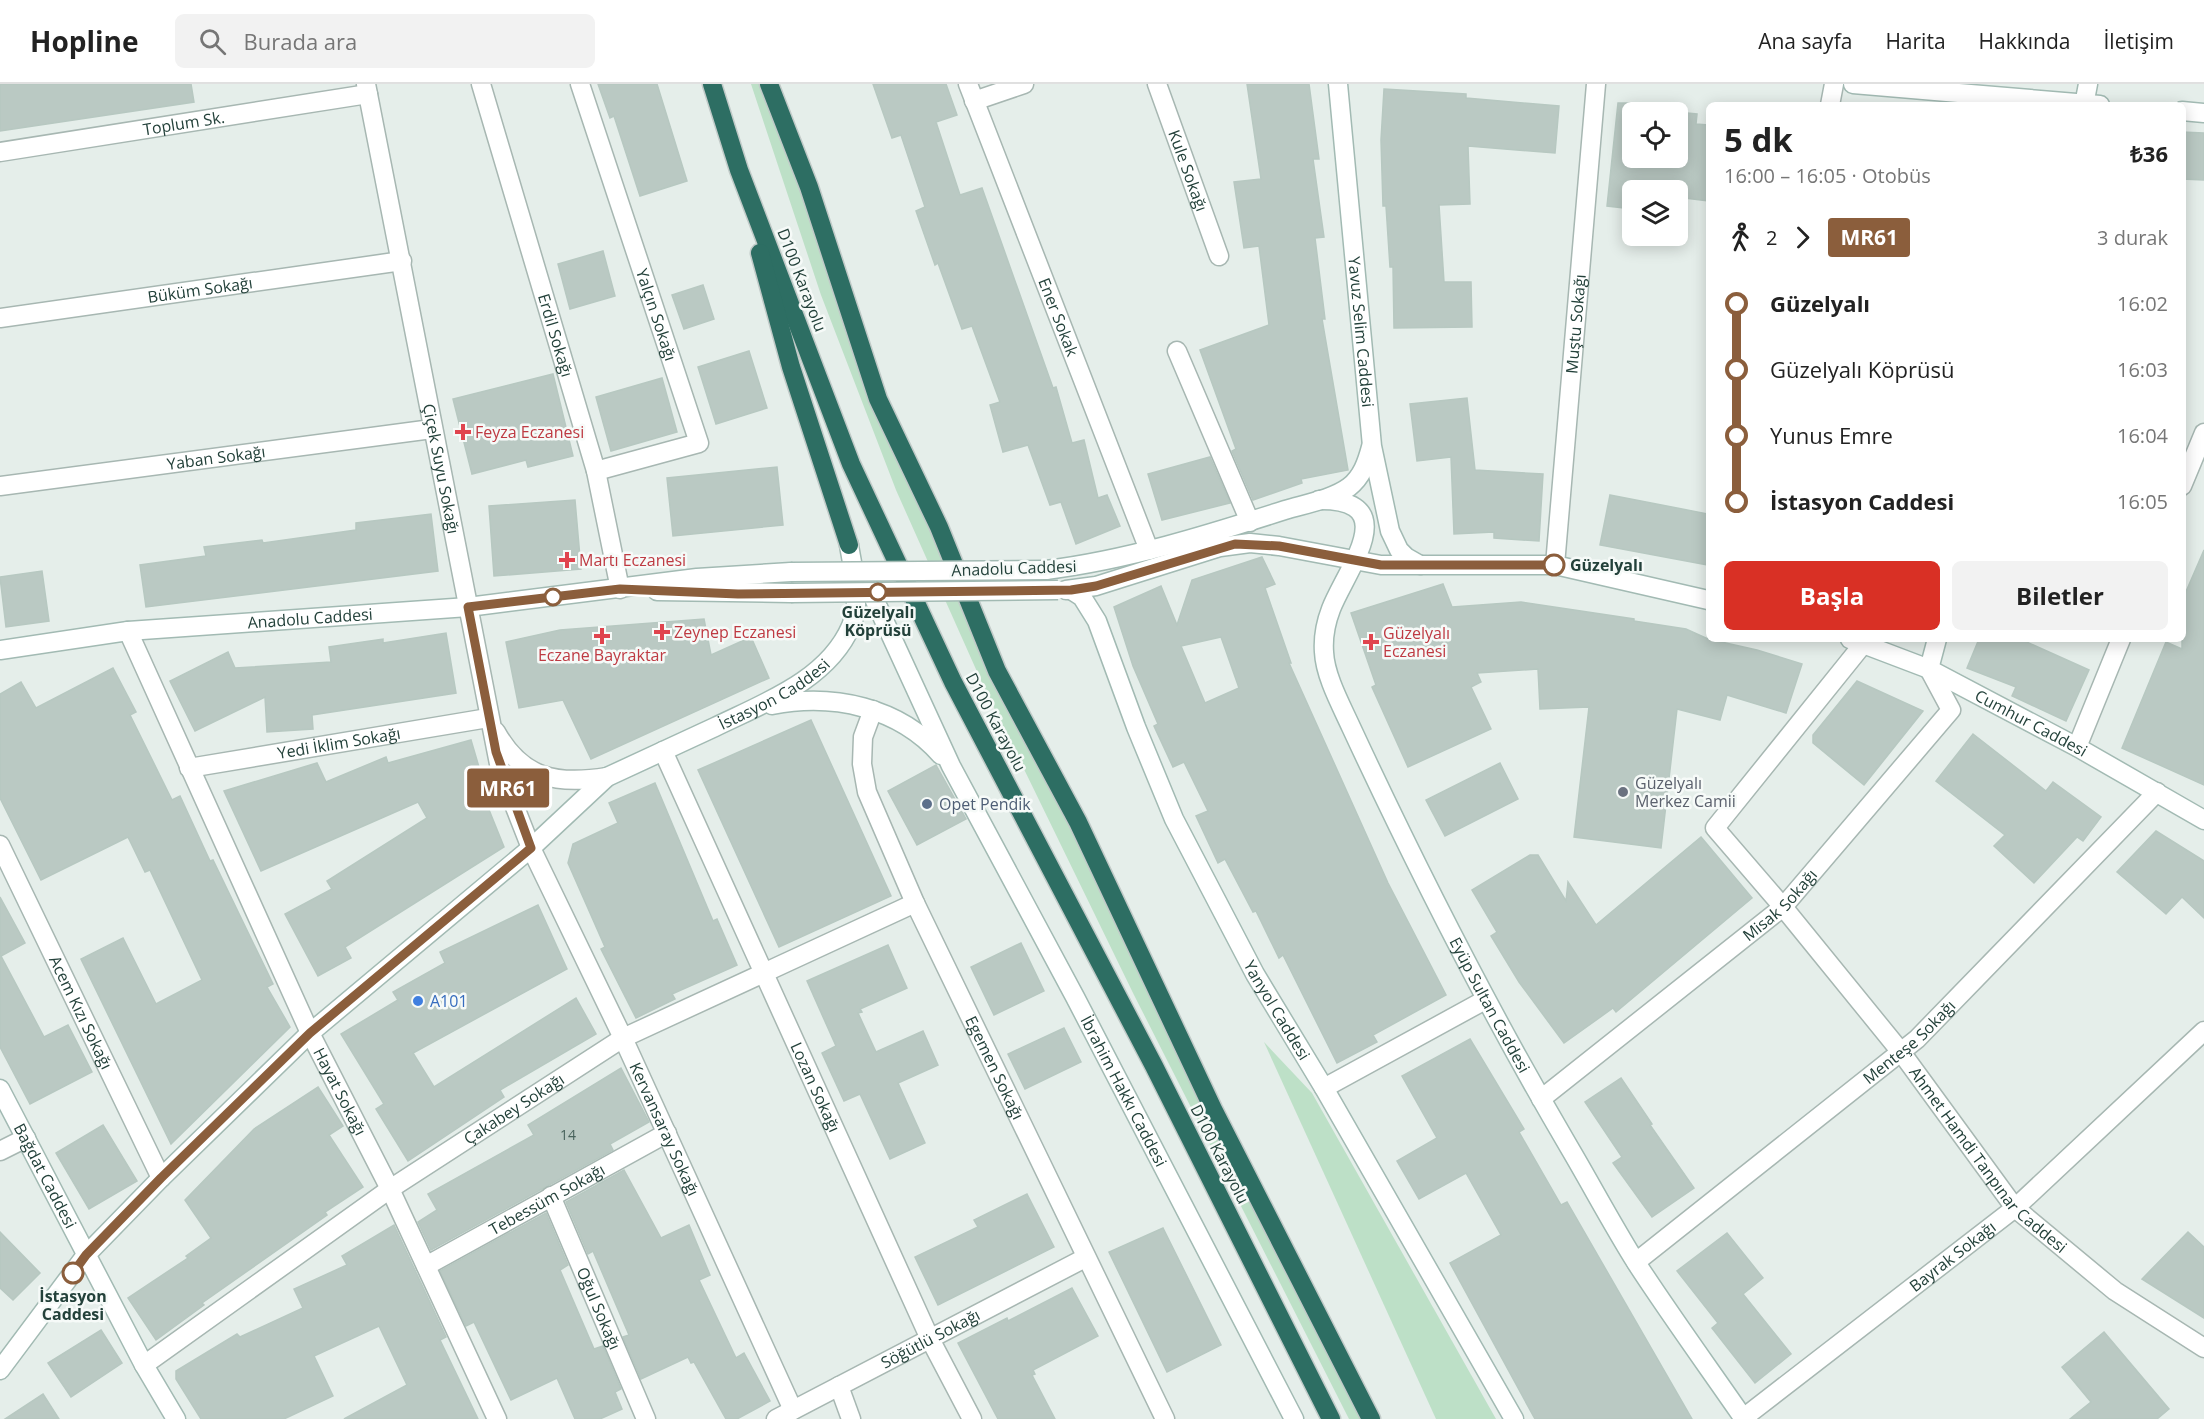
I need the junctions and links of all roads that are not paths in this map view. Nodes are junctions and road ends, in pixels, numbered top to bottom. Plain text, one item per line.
1 (481, 84) edge
2 (580, 84) edge
3 (712, 84) edge
4 (769, 84) edge
5 (1024, 84) edge
6 (1157, 84) edge
7 (1338, 84) edge
8 (1596, 84) edge
9 (1834, 84) edge
10 (1853, 84) edge
11 (2088, 84) edge
12 (367, 89) edge
13 (971, 92) edge
14 (1831, 102) edge
15 (2055, 102) edge
16 (2089, 102) edge
17 (2186, 111) edge
18 (2204, 113) edge
19 (0, 152) edge
20 (739, 170) junction
21 (1219, 255) dead end
22 (402, 261) junction
23 (0, 318) edge
24 (1177, 351) dead end
25 (432, 429) junction
26 (2204, 433) edge
27 (1371, 446) junction
28 (596, 471) junction
29 (2186, 476) edge
30 (0, 486) edge
31 (1319, 500) junction
32 (1250, 522) junction
33 (849, 545) junction
34 (1149, 550) junction
35 (1352, 556) junction
36 (1555, 565) junction
37 (1422, 566) junction
38 (620, 589) junction
39 (1064, 590) junction
40 (1706, 600) edge
41 (468, 607) junction
42 (128, 631) junction
43 (1856, 642) edge
44 (1860, 642) edge
45 (1936, 642) edge
46 (2120, 642) edge
47 (0, 650) edge
48 (1929, 669) junction
49 (753, 708) junction
50 (873, 710) junction
51 (488, 718) junction
52 (2077, 747) junction
53 (663, 751) junction
54 (951, 766) junction
55 (189, 768) junction
56 (607, 777) junction
57 (2157, 792) junction
58 (2204, 820) edge
59 (0, 845) edge
60 (531, 848) junction
61 (915, 903) junction
62 (1783, 907) junction
63 (764, 973) junction
64 (1485, 1000) junction
65 (2204, 1031) edge
66 (310, 1033) junction
67 (623, 1038) junction
68 (1900, 1052) junction
69 (1324, 1088) junction
70 (0, 1089) edge
71 (1541, 1099) junction
72 (666, 1133) junction
73 (26, 1138) junction
74 (0, 1151) edge
75 (161, 1178) junction
76 (390, 1189) junction
77 (551, 1196) junction
78 (2015, 1208) junction
79 (86, 1255) junction
80 (1085, 1258) junction
81 (1636, 1262) junction
82 (426, 1266) junction
83 (930, 1339) junction
84 (2204, 1348) edge
85 (144, 1365) junction
86 (0, 1370) edge
87 (839, 1386) junction
88 (793, 1410) junction
89 (176, 1419) edge
90 (497, 1419) edge
91 (646, 1419) edge
92 (776, 1419) edge
93 (851, 1419) edge
94 (972, 1419) edge
95 (1165, 1419) edge
96 (1294, 1419) edge
97 (1331, 1419) edge
98 (1371, 1419) edge
99 (1514, 1419) edge
100 (1743, 1419) edge

1 - 28 street, Erdil Sokağı
2 - 28 street, Yalçın Sokağı
3 - 20 highway, D100 Karayolu
4 - 98 highway, D100 Karayolu
5 - 13 street
6 - 21 street, Kule Sokağı
7 - 27 street, Yavuz Selim Caddesi
8 - 36 street, Muştu Sokağı
9 - 14 street
10 - 15 street
11 - 16 street
12 - 19 street, Toplum Sk.
12 - 22 street, Çiçek Suyu Sokağı
13 - 34 street, Ener Sokak
17 - 18 street
20 - 33 highway
20 - 97 highway, D100 Karayolu
22 - 23 street, Büküm Sokağı
22 - 25 street, Çiçek Suyu Sokağı
24 - 32 street
25 - 30 street, Yaban Sokağı
25 - 41 street, Çiçek Suyu Sokağı
26 - 29 street
27 - 31 street, Anadolu Caddesi
27 - 37 street, Yavuz Selim Caddesi
28 - 38 street, Erdil Sokağı
31 - 32 street, Anadolu Caddesi
31 - 35 street
32 - 34 street, Anadolu Caddesi
33 - 49 street, İstasyon Caddesi
33 - 54 street
34 - 38 street, Anadolu Caddesi, bridge
35 - 37 street, Anadolu Caddesi
35 - 39 street, Anadolu Caddesi
35 - 64 street, Eyüp Sultan Caddesi
36 - 37 street
36 - 40 street
38 - 39 street, Anadolu Caddesi, bridge
38 - 41 street, Anadolu Caddesi
39 - 69 street, Yanyol Caddesi
41 - 42 street, Anadolu Caddesi
41 - 51 street, Çiçek Suyu Sokağı
42 - 47 street, Anadolu Caddesi
42 - 55 street, Hayat Sokağı
43 - 62 street, Ahmet Hamdi Tanpınar Caddesi
44 - 48 street, Cumhur Caddesi
45 - 48 street
46 - 52 street
48 - 52 street, Cumhur Caddesi
48 - 62 street, Misak Sokağı
49 - 50 street
49 - 53 street, İstasyon Caddesi
50 - 54 street
50 - 61 street, Egemen Sokağı
51 - 55 street, Yedi İklim Sokağı
51 - 56 street, İstasyon Caddesi
51 - 60 street, Çiçek Suyu Sokağı
52 - 57 street, Cumhur Caddesi
53 - 56 street, İstasyon Caddesi
53 - 63 street, Lozan Sokağı
54 - 96 street, İbrahim Hakkı Caddesi
55 - 66 street, Hayat Sokağı
56 - 60 street, İstasyon Caddesi
57 - 58 street, Cumhur Caddesi
57 - 68 street, Menteşe Sokağı
59 - 75 street, Acem Kızı Sokağı
60 - 66 street, İstasyon Caddesi
60 - 67 street, Kervansaray Sokağı
61 - 63 street, Çakabey Sokağı
61 - 80 street, Egemen Sokağı
62 - 68 street, Ahmet Hamdi Tanpınar Caddesi
62 - 71 street, Misak Sokağı
63 - 67 street, Çakabey Sokağı
63 - 83 street, Lozan Sokağı
64 - 69 street
64 - 71 street, Eyüp Sultan Caddesi
65 - 78 street, Bayrak Sokağı
66 - 75 street, İstasyon Caddesi
66 - 76 street, Hayat Sokağı
67 - 72 street, Kervansaray Sokağı
67 - 76 street, Çakabey Sokağı
68 - 78 street, Ahmet Hamdi Tanpınar Caddesi
68 - 81 street, Menteşe Sokağı
69 - 99 street, Yanyol Caddesi
70 - 73 street, Bağdat Caddesi
71 - 81 street, Eyüp Sultan Caddesi
72 - 77 street, Tebessüm Sokağı
72 - 88 street, Kervansaray Sokağı
73 - 74 street
73 - 79 street, Bağdat Caddesi
75 - 79 street, İstasyon Caddesi
76 - 82 street, Hayat Sokağı
76 - 85 street, Çakabey Sokağı
77 - 82 street, Tebessüm Sokağı
77 - 91 street, Oğul Sokağı
78 - 84 street, Ahmet Hamdi Tanpınar Caddesi
78 - 100 street, Bayrak Sokağı
79 - 85 street, Bağdat Caddesi
79 - 86 street, İstasyon Caddesi
80 - 83 street, Söğütlü Sokağı
80 - 95 street, Egemen Sokağı
81 - 100 street, Eyüp Sultan Caddesi
82 - 90 street, Hayat Sokağı
83 - 87 street, Söğütlü Sokağı
83 - 94 street, Lozan Sokağı
85 - 89 street, Bağdat Caddesi
87 - 88 street, Söğütlü Sokağı
87 - 93 street
88 - 92 street, Söğütlü Sokağı

